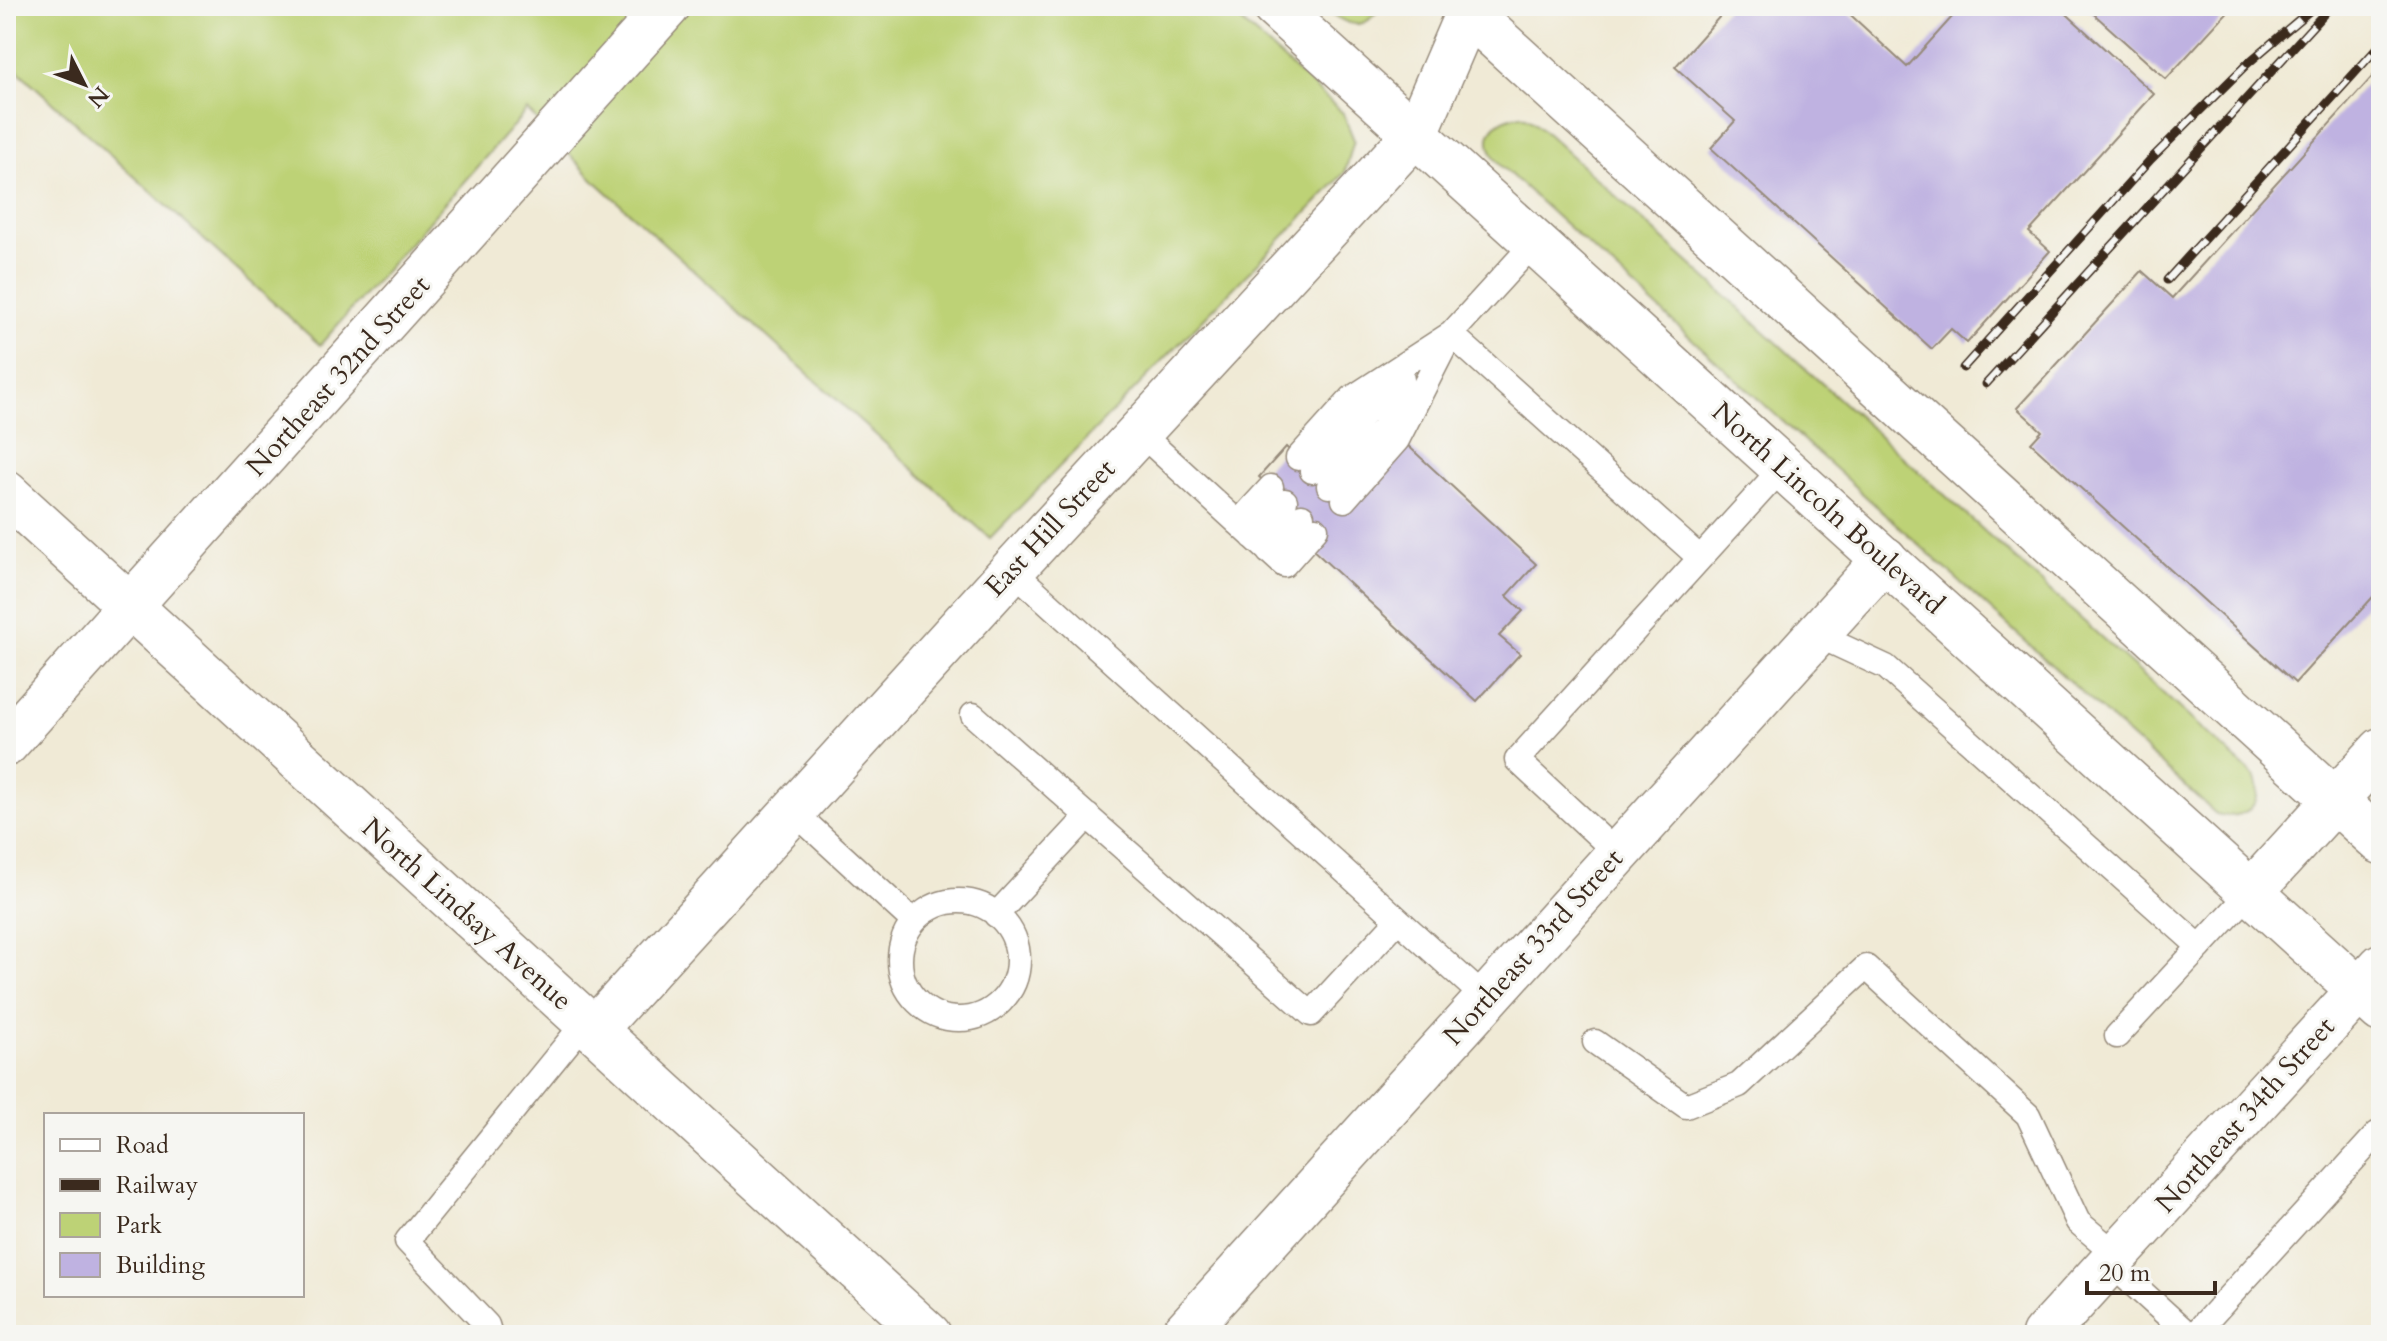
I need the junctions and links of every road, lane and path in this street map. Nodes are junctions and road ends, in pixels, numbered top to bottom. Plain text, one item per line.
1 (668, 6) edge
2 (1274, 6) edge
3 (1467, 8) edge
4 (1416, 133) junction
5 (1535, 242) junction
6 (1451, 334) junction
7 (1139, 432) junction
8 (1783, 467) junction
9 (6, 493) edge
10 (1253, 538) junction
11 (1700, 558) junction
12 (1885, 559) junction
13 (1012, 570) junction
14 (131, 607) junction
15 (1817, 635) junction
16 (973, 715) dead end
17 (6, 744) edge
18 (2381, 750) edge
19 (2335, 800) junction
20 (793, 811) junction
21 (1088, 816) junction
22 (2381, 842) edge
23 (1618, 854) junction
24 (2250, 893) junction
25 (996, 915) junction
26 (1398, 920) junction
27 (914, 922) junction
28 (2200, 947) junction
29 (2374, 988) edge
30 (1486, 999) junction
31 (590, 1026) junction
32 (2117, 1036) dead end
33 (1595, 1042) dead end
34 (2381, 1137) edge
35 (2114, 1259) junction
36 (490, 1335) edge
37 (929, 1335) edge
38 (1182, 1335) edge
39 (2044, 1335) edge
40 (2192, 1335) edge

1 - 14 street, Northeast 32nd Street
2 - 4 street, North Lincoln Boulevard
3 - 4 street, East Hill Street
3 - 19 street
4 - 5 street, North Lincoln Boulevard
4 - 7 street, East Hill Street
5 - 6 lane
5 - 8 street, North Lincoln Boulevard
6 - 6 lane
6 - 11 lane
7 - 10 lane
7 - 13 street, East Hill Street
8 - 11 lane
8 - 12 street, North Lincoln Boulevard
9 - 14 street, North Lindsay Avenue
10 - 10 lane
11 - 23 lane
12 - 15 street, Northeast 33rd Street
12 - 24 street, North Lincoln Boulevard
13 - 20 street, East Hill Street
13 - 26 lane
14 - 17 street, Northeast 32nd Street
14 - 31 street, North Lindsay Avenue
15 - 23 street, Northeast 33rd Street
15 - 28 lane
16 - 21 lane
18 - 19 street
19 - 22 street
19 - 24 street
20 - 27 lane
20 - 31 street, East Hill Street
21 - 25 lane
21 - 26 lane
23 - 30 street, Northeast 33rd Street
24 - 28 lane
24 - 29 street, North Lincoln Boulevard
25 - 27 lane
25 - 27 lane
26 - 30 lane
28 - 32 lane
29 - 35 street, Northeast 34th Street
30 - 38 street, Northeast 33rd Street
31 - 36 lane
31 - 37 street, North Lindsay Avenue
33 - 35 lane
34 - 40 lane
35 - 39 street, Northeast 34th Street
35 - 40 lane

